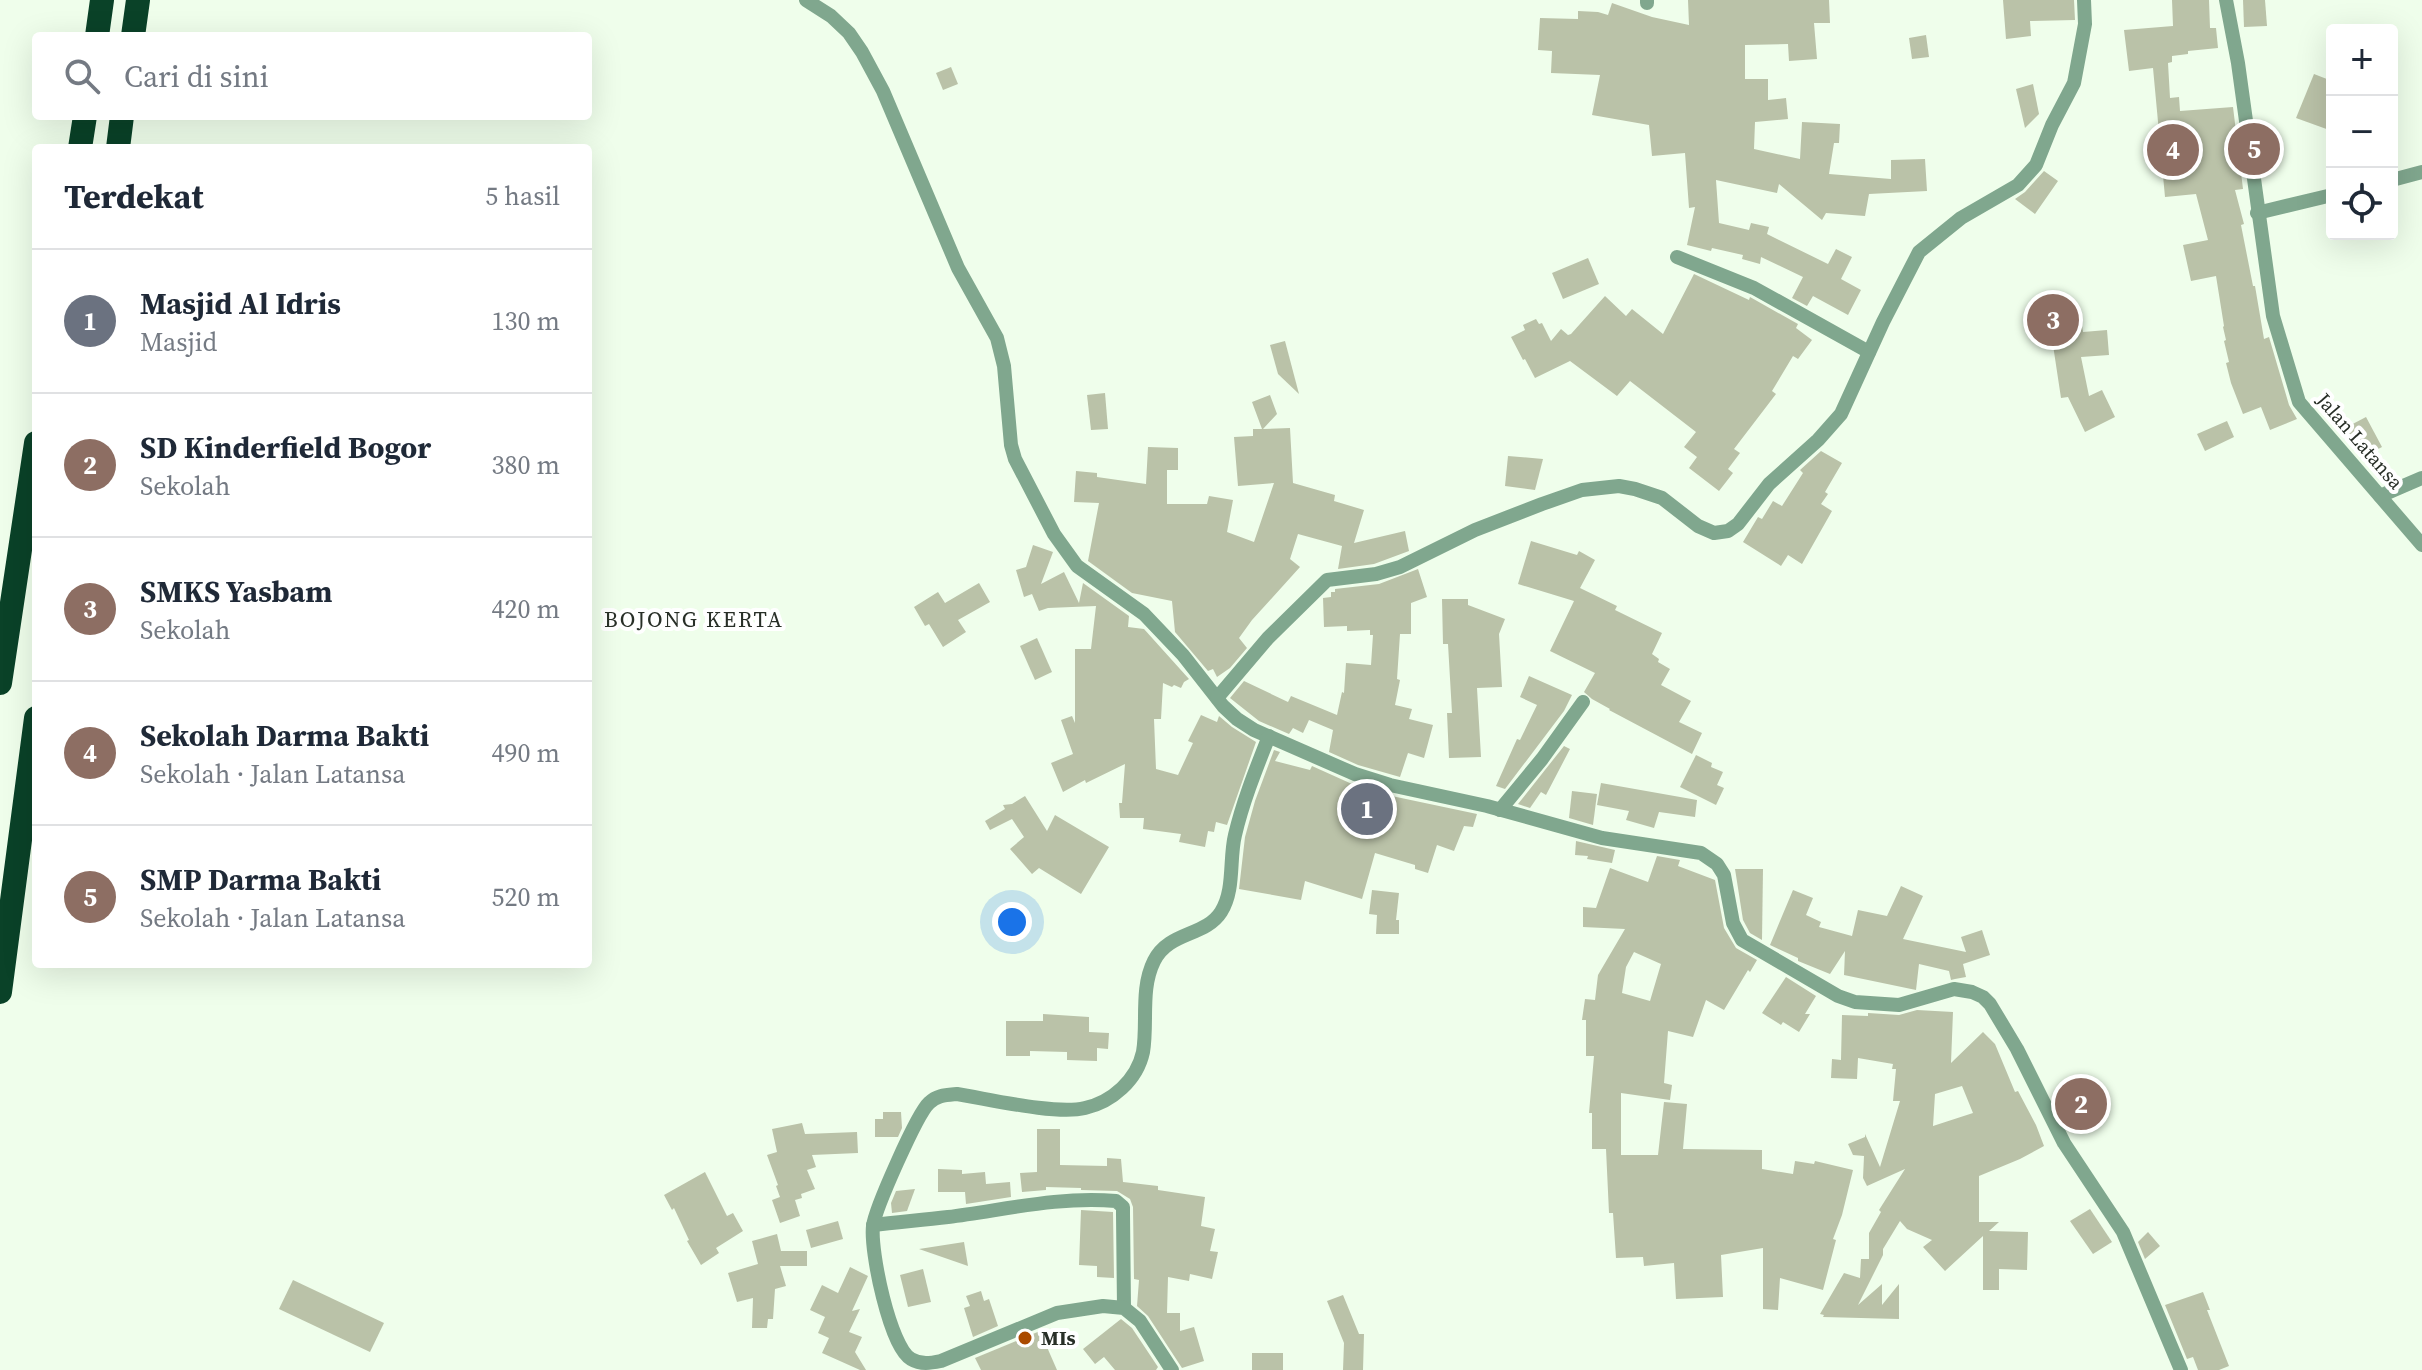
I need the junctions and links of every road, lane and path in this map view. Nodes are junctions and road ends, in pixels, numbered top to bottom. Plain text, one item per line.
1 (102, 0) edge
2 (138, 0) edge
3 (806, 0) edge
4 (2084, 0) edge
5 (2226, 0) edge
6 (98, 32) edge
7 (134, 32) edge
8 (84, 120) edge
9 (122, 120) edge
10 (81, 144) edge
11 (118, 144) edge
12 (2422, 172) edge
13 (2398, 178) edge
14 (2326, 196) edge
15 (2257, 213) junction
16 (1677, 257) dead end
17 (1869, 352) junction
18 (32, 470) edge
19 (2422, 478) edge
20 (2380, 496) junction
21 (2422, 545) edge
22 (0, 683) edge
23 (1217, 698) junction
24 (1583, 702) dead end
25 (1269, 736) junction
26 (32, 748) edge
27 (1500, 810) junction
28 (0, 992) edge
29 (873, 1225) junction
30 (1124, 1308) junction
31 (1172, 1370) edge
32 (2181, 1370) edge

1 - 6 highway
2 - 7 highway
3 - 23 street
4 - 17 street
5 - 15 street, Jalan Latansa
8 - 10 highway
9 - 11 highway
12 - 13 street
14 - 15 street
15 - 20 street, Jalan Latansa
16 - 17 street
17 - 23 street
18 - 22 highway
19 - 20 street
20 - 21 street, Jalan Latansa
23 - 25 street
24 - 27 street
25 - 27 street
25 - 29 street
26 - 28 highway
27 - 32 street
29 - 30 street
29 - 30 street
30 - 31 street

